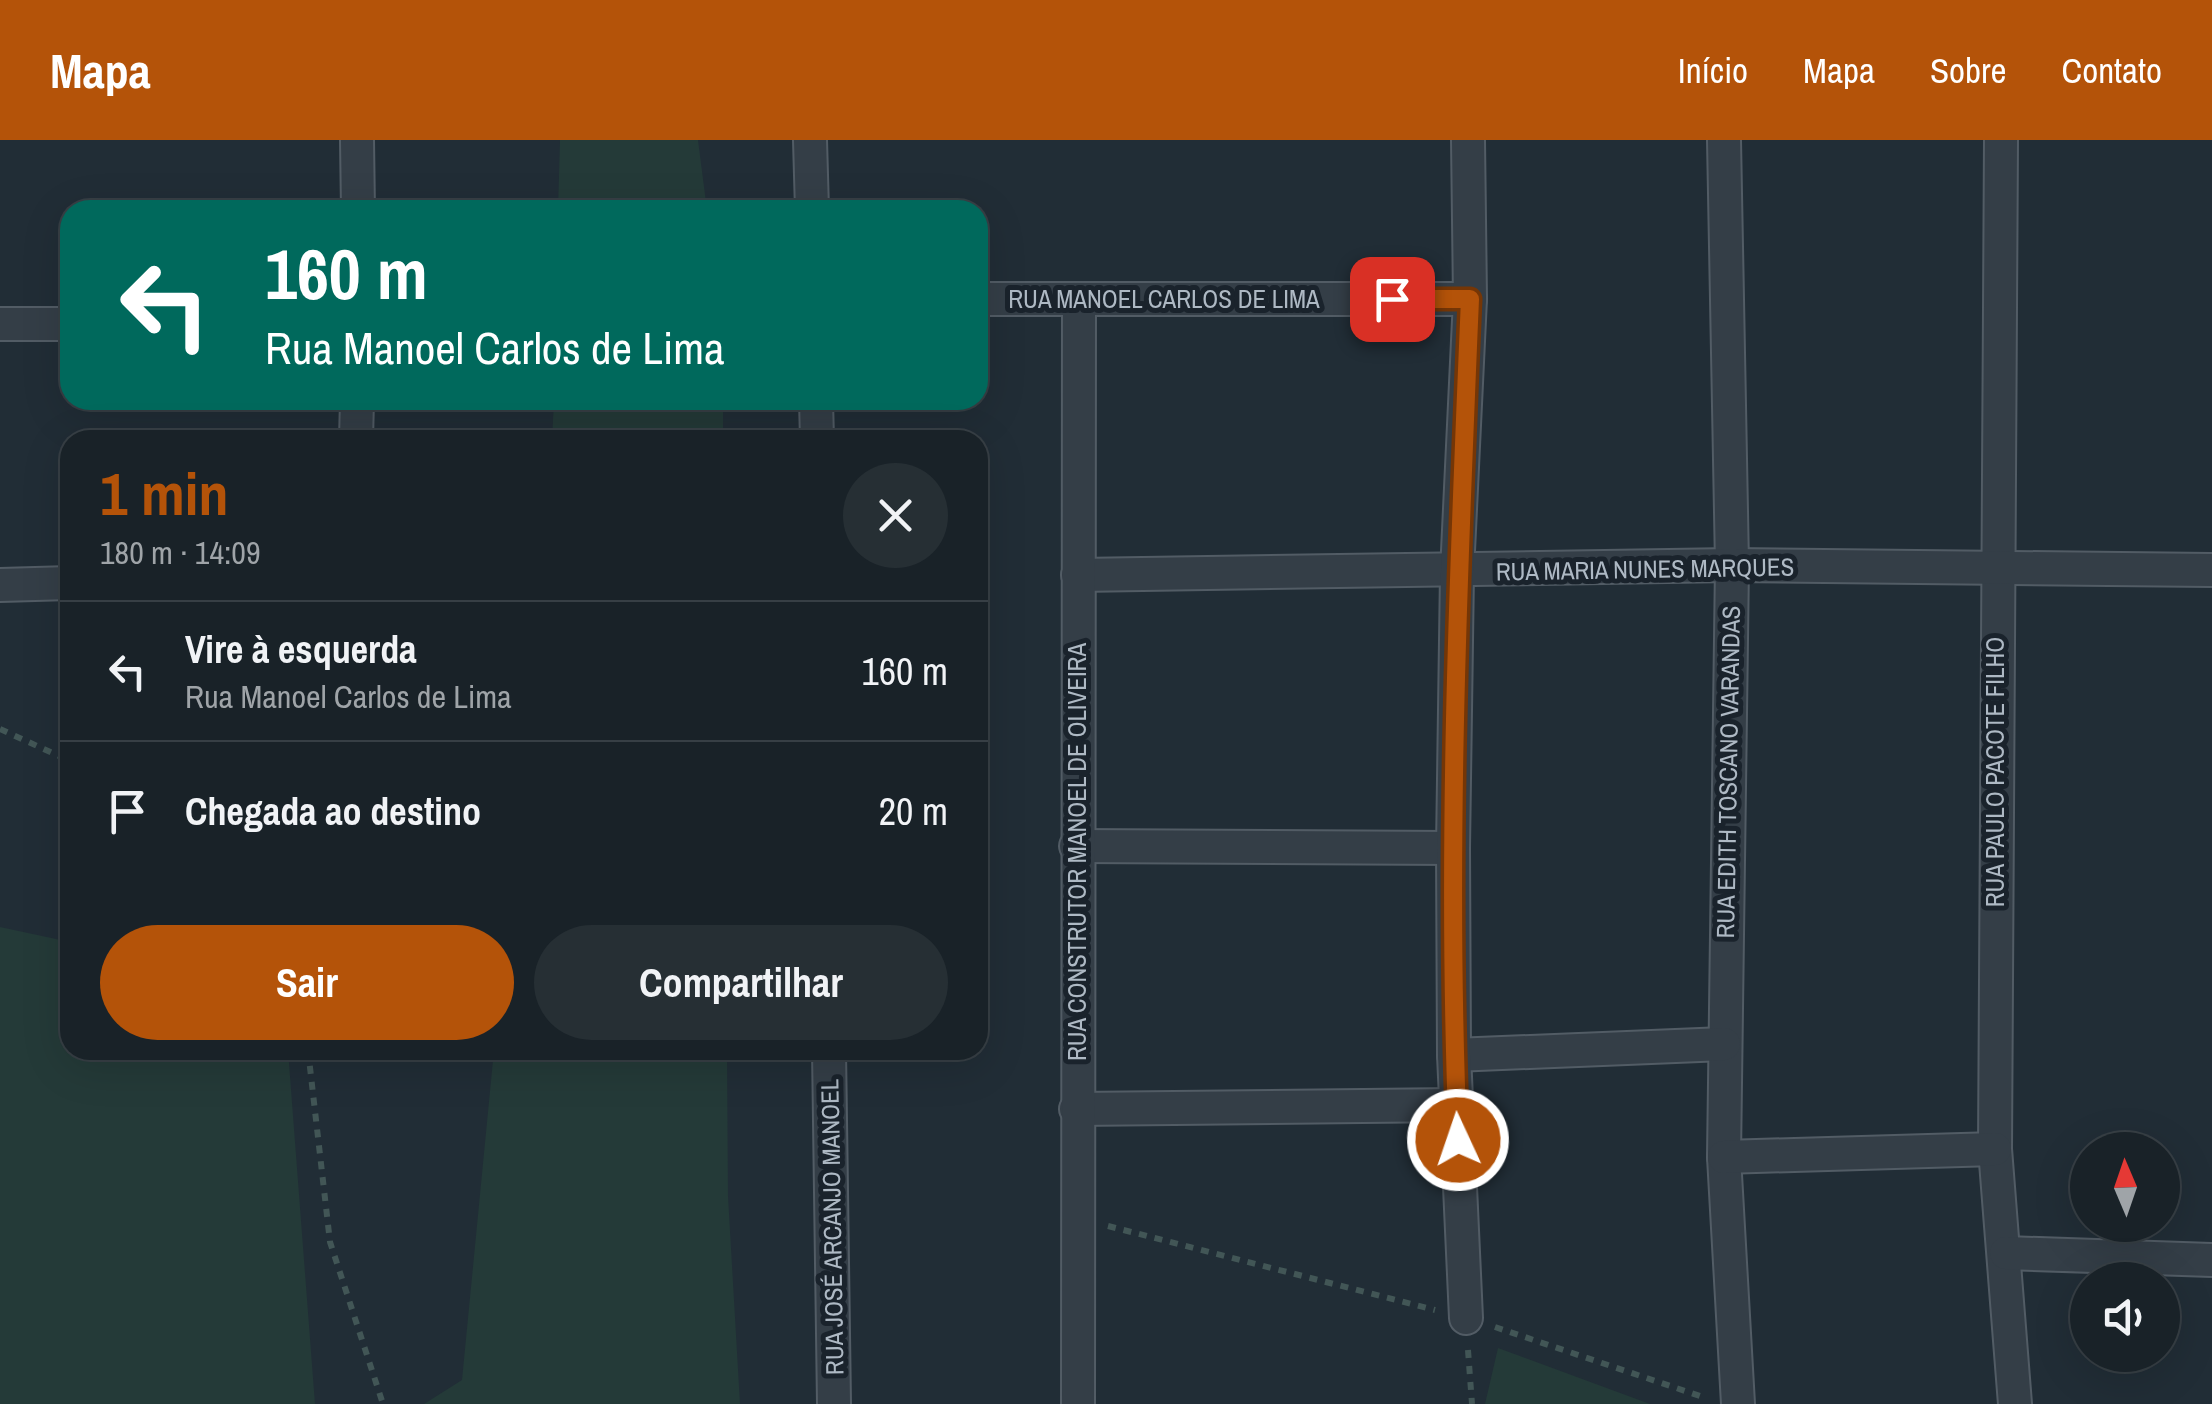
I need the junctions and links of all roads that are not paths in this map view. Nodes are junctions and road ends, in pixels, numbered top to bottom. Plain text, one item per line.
1 (356, 140) edge
2 (810, 140) edge
3 (1468, 140) edge
4 (1724, 140) edge
5 (2001, 140) edge
6 (358, 200) edge
7 (812, 200) edge
8 (988, 299) edge
9 (1470, 299) junction
10 (1079, 300) junction
11 (0, 324) edge
12 (60, 324) edge
13 (1732, 565) junction
14 (1995, 570) junction
15 (2212, 570) edge
16 (1458, 572) junction
17 (1078, 575) junction
18 (60, 583) edge
19 (0, 585) edge
20 (1076, 846) junction
21 (1453, 848) junction
22 (1724, 1044) junction
23 (1454, 1055) junction
24 (829, 1060) edge
25 (1456, 1105) junction
26 (1076, 1109) junction
27 (1995, 1149) junction
28 (1724, 1157) junction
29 (2006, 1253) junction
30 (2212, 1260) edge
31 (1466, 1318) road end
32 (834, 1404) edge
33 (1078, 1404) edge
34 (1738, 1404) edge
35 (2015, 1404) edge

1 - 6 street
2 - 7 street
3 - 9 street
4 - 13 street, RUA EDITH TOSCANO VARANDAS
5 - 14 street, RUA PAULO PACOTE FILHO
8 - 10 street, RUA MANOEL CARLOS DE LIMA
9 - 10 street, RUA MANOEL CARLOS DE LIMA
9 - 16 street
10 - 17 street, RUA CONSTRUTOR MANOEL DE OLIVEIRA
11 - 12 street
13 - 14 street, RUA MARIA NUNES MARQUES
13 - 16 street, RUA MARIA NUNES MARQUES
13 - 22 street, RUA EDITH TOSCANO VARANDAS
14 - 15 street, RUA MARIA NUNES MARQUES
14 - 27 street, RUA PAULO PACOTE FILHO
16 - 17 street, RUA MARIA NUNES MARQUES
16 - 21 street
17 - 20 street, RUA CONSTRUTOR MANOEL DE OLIVEIRA
18 - 19 street
20 - 21 street
20 - 26 street, RUA CONSTRUTOR MANOEL DE OLIVEIRA
21 - 23 street
22 - 23 street
22 - 28 street, RUA EDITH TOSCANO VARANDAS
23 - 25 street
24 - 32 street, RUA JOSÉ ARCANJO MANOEL
25 - 26 street
25 - 31 street
26 - 33 street, RUA CONSTRUTOR MANOEL DE OLIVEIRA
27 - 28 street
27 - 29 street, RUA PAULO PACOTE FILHO
28 - 34 street, RUA EDITH TOSCANO VARANDAS
29 - 30 street
29 - 35 street, RUA PAULO PACOTE FILHO

